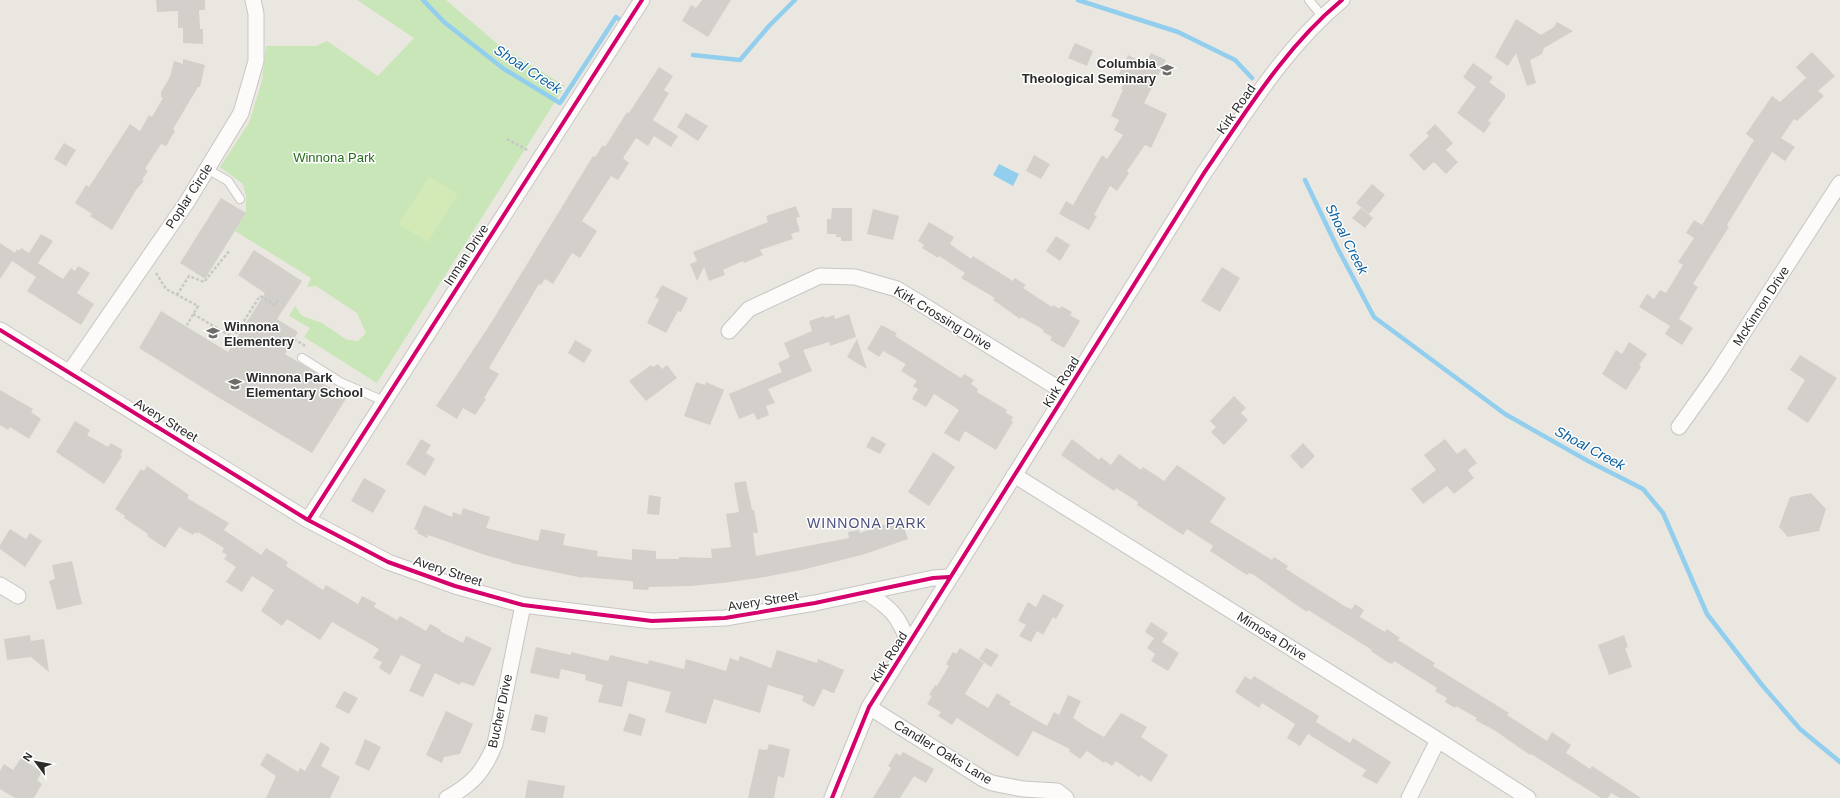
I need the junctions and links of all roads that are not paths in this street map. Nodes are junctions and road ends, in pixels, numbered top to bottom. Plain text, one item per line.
1 (253, 0) edge
2 (642, 0) edge
3 (1309, 0) edge
4 (1342, 0) edge
5 (1322, 16) junction
6 (207, 169) junction
7 (1840, 183) edge
8 (240, 199) dead end
9 (0, 330) edge
10 (729, 331) dead end
11 (302, 358) dead end
12 (69, 373) junction
13 (1066, 393) junction
14 (384, 401) junction
15 (1679, 427) dead end
16 (1014, 475) junction
17 (308, 520) junction
18 (949, 577) junction
19 (0, 585) edge
20 (866, 592) junction
21 (18, 596) dead end
22 (523, 605) junction
23 (909, 644) junction
24 (869, 707) junction
25 (1438, 740) junction
26 (447, 798) edge
27 (832, 798) edge
28 (1066, 798) edge
29 (1409, 798) edge
30 (1528, 798) edge

1 - 6 street, Poplar Circle
2 - 14 street, Inman Drive
3 - 5 lane
4 - 5 street, Kirk Road
5 - 13 street, Kirk Road
6 - 8 lane
6 - 12 street, Poplar Circle
7 - 15 street, McKinnon Drive
9 - 12 street, Avery Street
10 - 13 street, Kirk Crossing Drive
11 - 14 lane
12 - 17 street, Avery Street
13 - 16 street, Kirk Road
14 - 17 street, Inman Drive
16 - 18 street, Kirk Road
16 - 25 street, Mimosa Drive
17 - 22 street, Avery Street
18 - 20 street, Avery Street
18 - 23 street, Kirk Road
19 - 21 street
20 - 22 street, Avery Street
20 - 23 street
22 - 26 street, Bucher Drive
23 - 24 street, Kirk Road
24 - 27 street, Kirk Road
24 - 28 street, Candler Oaks Lane
25 - 29 street
25 - 30 street, Mimosa Drive

